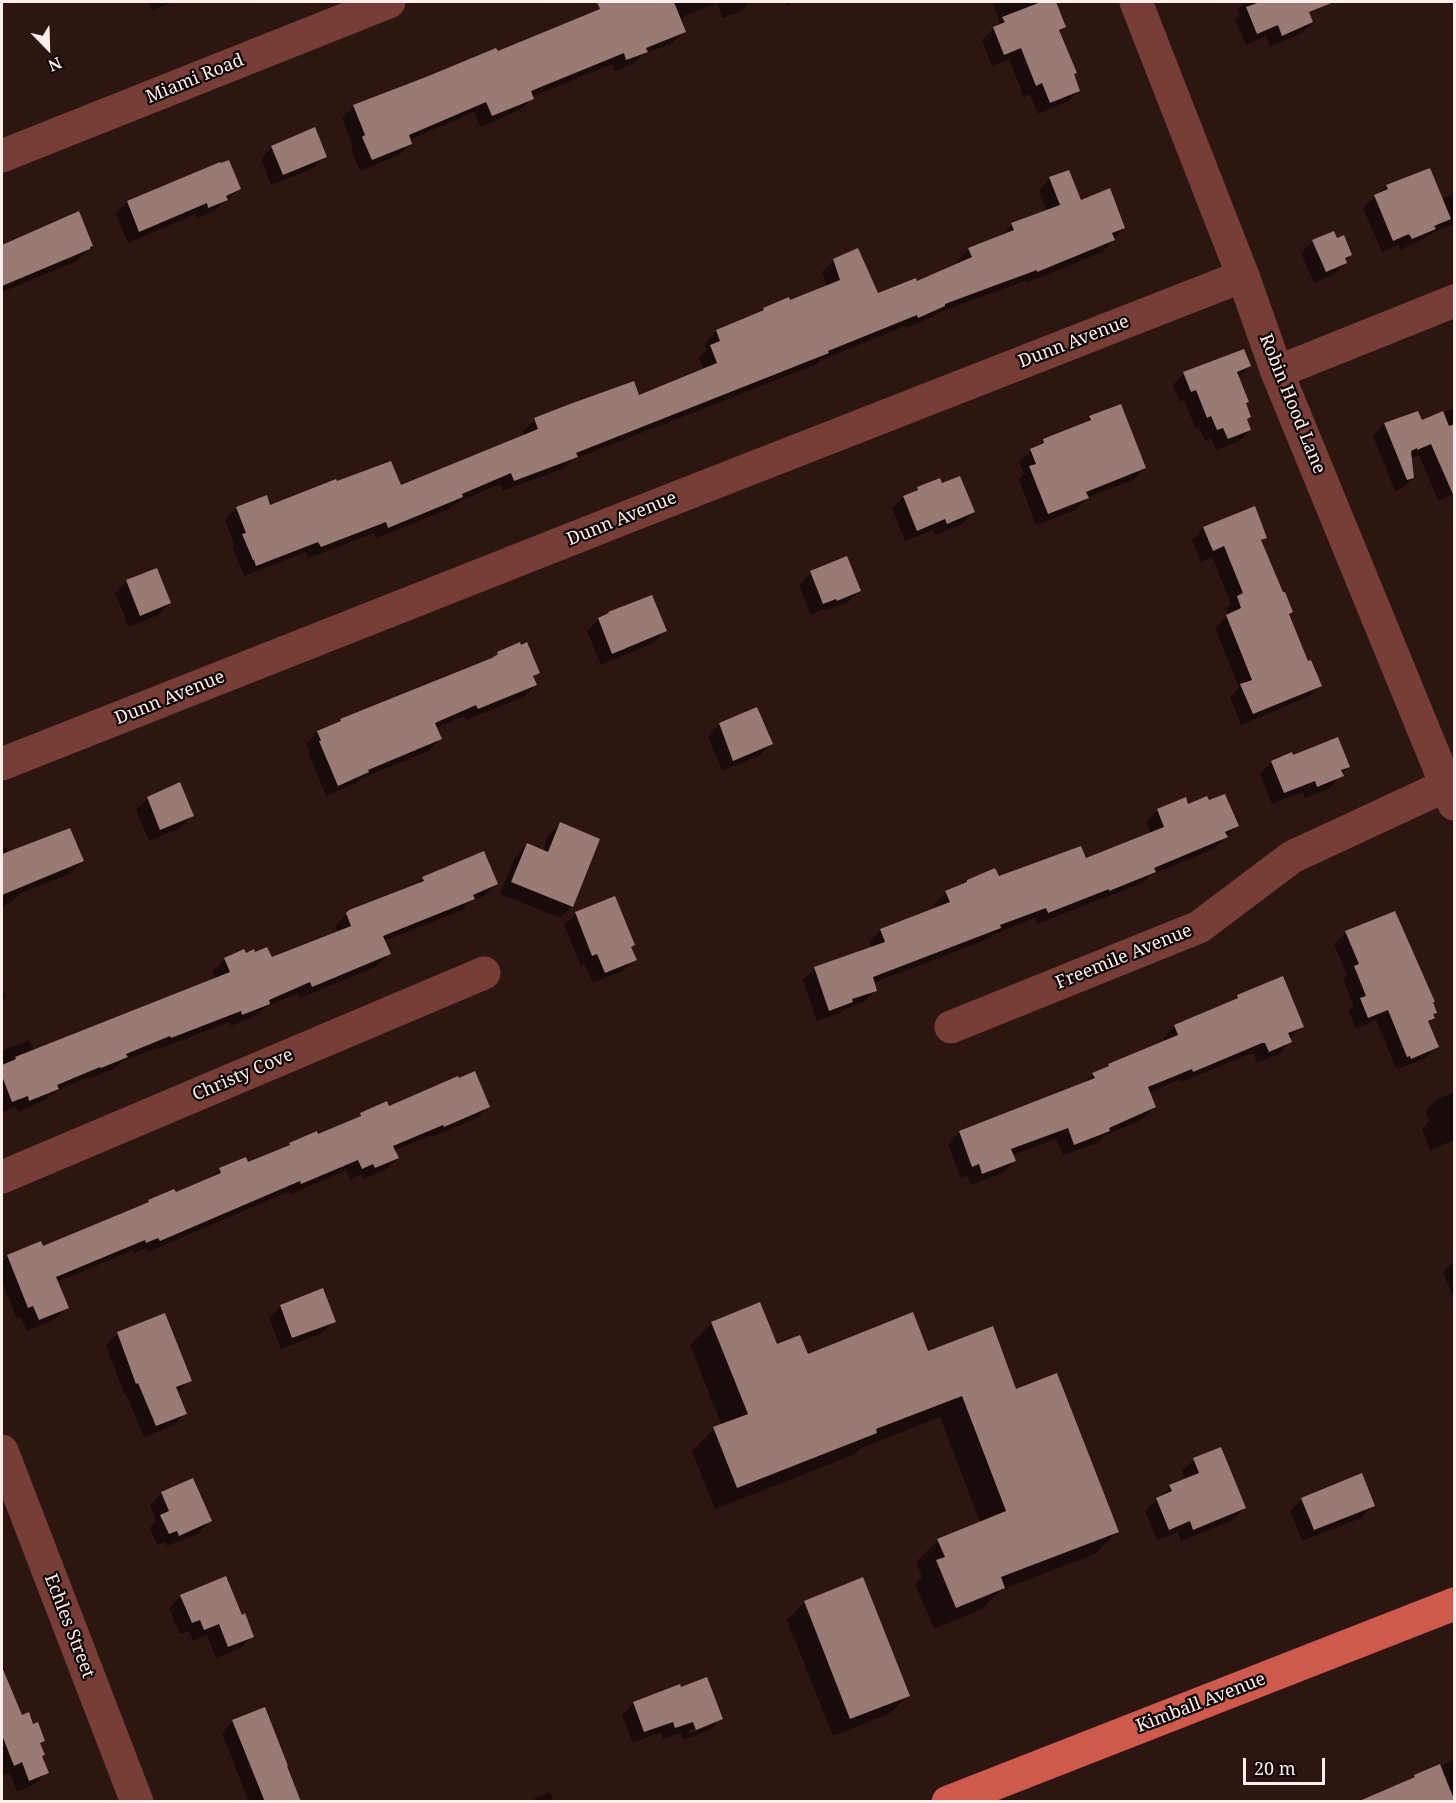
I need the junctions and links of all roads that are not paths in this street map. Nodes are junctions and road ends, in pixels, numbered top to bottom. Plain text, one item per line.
1 (388, 2) edge
2 (1136, 2) edge
3 (2, 156) edge
4 (1243, 276) junction
5 (1455, 301) edge
6 (1277, 372) junction
7 (2, 764) edge
8 (1451, 794) edge
9 (484, 973) dead end
10 (951, 1027) dead end
11 (2, 1177) edge
12 (2, 1451) edge
13 (1455, 1604) edge
14 (137, 1802) edge
15 (948, 1802) edge

1 - 3 street, Miami Road
2 - 4 street, Robin Hood Lane
4 - 6 street, Robin Hood Lane
4 - 7 street, Dunn Avenue
5 - 6 street
6 - 8 street, Robin Hood Lane
8 - 10 street, Freemile Avenue
9 - 11 street, Christy Cove
12 - 14 street, Echles Street
13 - 15 main road, Kimball Avenue

